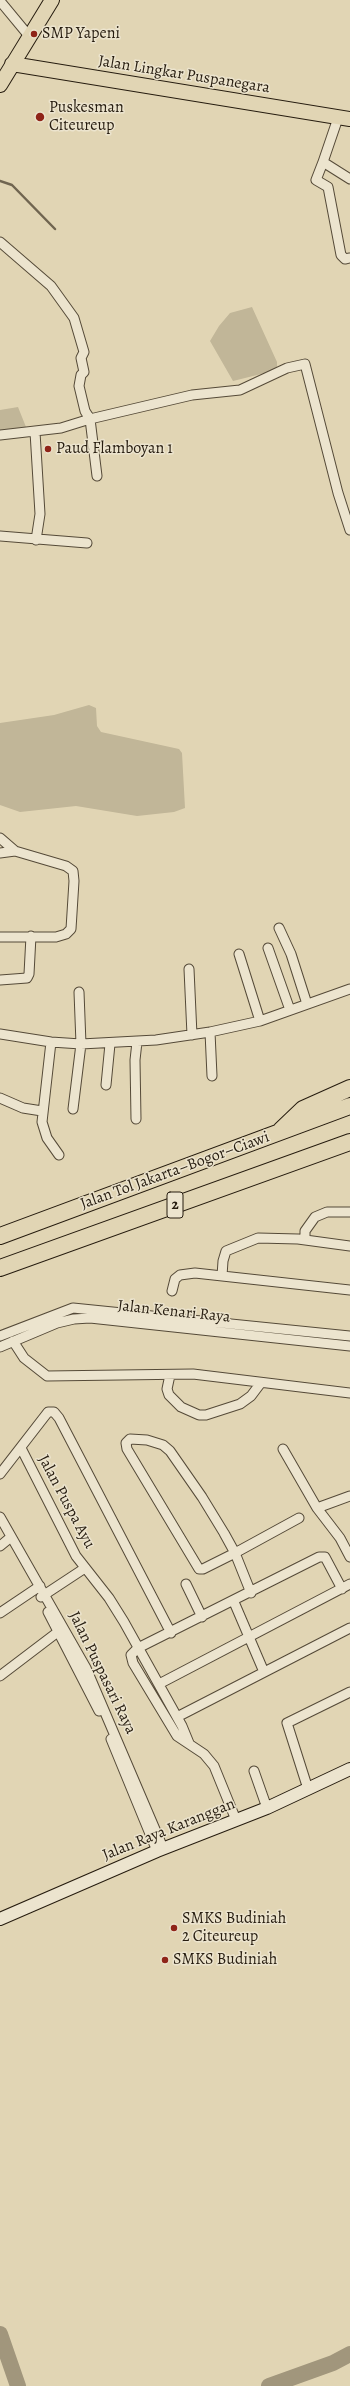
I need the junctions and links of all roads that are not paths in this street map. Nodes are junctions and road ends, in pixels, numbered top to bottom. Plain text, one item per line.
1 (52, 0) edge
2 (1, 7) edge
3 (29, 36) junction
4 (12, 64) junction
5 (0, 85) edge
6 (344, 118) edge
7 (324, 162) junction
8 (350, 179) edge
9 (0, 242) edge
10 (350, 258) edge
11 (90, 419) junction
12 (35, 432) junction
13 (0, 435) edge
14 (97, 476) dead end
15 (350, 530) edge
16 (0, 536) edge
17 (36, 540) junction
18 (87, 543) dead end
19 (0, 838) edge
20 (15, 851) junction
21 (0, 853) edge
22 (279, 928) dead end
23 (31, 936) junction
24 (0, 937) edge
25 (268, 948) dead end
26 (239, 954) dead end
27 (189, 969) dead end
28 (0, 980) edge
29 (350, 989) edge
30 (78, 992) dead end
31 (307, 1004) junction
32 (290, 1010) junction
33 (260, 1021) junction
34 (210, 1032) junction
35 (0, 1034) edge
36 (192, 1035) junction
37 (51, 1042) junction
38 (137, 1042) junction
39 (81, 1044) junction
40 (110, 1044) junction
41 (212, 1076) dead end
42 (106, 1085) dead end
43 (350, 1088) edge
44 (0, 1098) edge
45 (350, 1106) edge
46 (73, 1109) dead end
47 (42, 1111) junction
48 (136, 1119) dead end
49 (278, 1133) junction
50 (350, 1142) edge
51 (59, 1155) dead end
52 (350, 1212) edge
53 (0, 1236) edge
54 (305, 1240) junction
55 (350, 1246) edge
56 (0, 1268) edge
57 (222, 1276) junction
58 (350, 1290) edge
59 (172, 1291) dead end
60 (106, 1311) junction
61 (106, 1320) junction
62 (22, 1332) junction
63 (329, 1334) junction
64 (0, 1336) edge
65 (350, 1336) edge
66 (13, 1341) junction
67 (328, 1343) junction
68 (350, 1346) edge
69 (0, 1347) edge
70 (170, 1376) junction
71 (260, 1384) junction
72 (350, 1393) edge
73 (21, 1448) junction
74 (283, 1449) dead end
75 (0, 1474) edge
76 (350, 1496) edge
77 (317, 1508) junction
78 (0, 1517) edge
79 (299, 1518) dead end
80 (0, 1528) edge
81 (6, 1541) edge
82 (235, 1553) junction
83 (350, 1557) edge
84 (85, 1568) junction
85 (186, 1584) dead end
86 (36, 1585) junction
87 (346, 1586) edge
88 (252, 1593) junction
89 (43, 1595) junction
90 (234, 1602) junction
91 (0, 1606) edge
92 (0, 1613) edge
93 (202, 1617) junction
94 (350, 1628) edge
95 (61, 1629) junction
96 (171, 1633) junction
97 (250, 1637) junction
98 (138, 1648) junction
99 (264, 1672) junction
100 (0, 1676) edge
101 (159, 1684) junction
102 (350, 1692) edge
103 (177, 1716) junction
104 (189, 1743) junction
105 (350, 1769) edge
106 (254, 1772) dead end
107 (308, 1789) junction
108 (266, 1808) junction
109 (236, 1820) junction
110 (160, 1849) junction
111 (0, 1919) edge

1 - 3 main road
2 - 3 street
3 - 4 main road
4 - 5 main road
4 - 6 main road, Jalan Lingkar Puspanegara
6 - 7 street
7 - 8 street
7 - 10 street
9 - 11 street
11 - 12 street
11 - 14 street
11 - 15 street
12 - 13 street
12 - 17 street
16 - 17 street
17 - 18 street
19 - 20 street
20 - 21 street
20 - 23 street
22 - 31 street
23 - 24 street
23 - 28 street
25 - 32 street
26 - 33 street
27 - 36 street
29 - 31 street
30 - 39 street
31 - 32 street
32 - 33 street
33 - 34 street
34 - 36 street
34 - 41 street
35 - 37 street
36 - 38 street
37 - 39 street
37 - 47 street
38 - 40 street
38 - 48 street
39 - 40 street
39 - 46 street
40 - 42 street
43 - 49 highway
44 - 47 street
45 - 49 highway, Jalan Tol Jakarta–Bogor–Ciawi / 2
47 - 51 street
49 - 53 highway, Jalan Tol Jakarta–Bogor–Ciawi / 2
50 - 56 highway, Jalan Tol Jakarta–Bogor–Ciawi / 2
52 - 54 street
54 - 55 street
54 - 57 street
57 - 58 street
57 - 59 street
60 - 61 street
60 - 62 street, Jalan Kenari Raya
60 - 63 street, Jalan Kenari Raya
61 - 62 street, Jalan Kenari Raya
61 - 67 street, Jalan Kenari Raya
62 - 64 street, Jalan Kenari Raya
62 - 66 street, Jalan Kenari Raya
63 - 65 street, Jalan Kenari Raya
63 - 67 street
66 - 69 street, Jalan Kenari Raya
66 - 70 street
67 - 68 street, Jalan Kenari Raya
70 - 71 street
70 - 71 street
71 - 72 street
73 - 75 street
73 - 84 street, Jalan Puspa Ayu
73 - 96 street
74 - 77 street
76 - 77 street
77 - 83 street
78 - 81 street, Jalan Puspasari Raya
79 - 82 street
80 - 81 street, Jalan Puspasari Raya
81 - 86 street, Jalan Puspasari Raya
82 - 82 street
82 - 88 street
84 - 89 street, Jalan Puspa Ayu
84 - 98 street, Jalan Puspa Ayu
85 - 93 street
86 - 89 street, Jalan Puspasari Raya
86 - 91 street
86 - 92 street
87 - 88 street
87 - 97 street
88 - 90 street
89 - 95 street, Jalan Puspasari Raya
90 - 93 street
90 - 97 street
93 - 96 street
94 - 99 street
95 - 100 street
95 - 110 street, Jalan Puspasari Raya
96 - 98 street
97 - 99 street
97 - 101 street
98 - 101 street, Jalan Puspa Ayu
98 - 104 street
99 - 103 street
101 - 103 street, Jalan Puspa Ayu
102 - 107 street
103 - 104 street, Jalan Puspa Ayu
104 - 109 street
105 - 107 street, Jalan Raya Karanggan
106 - 108 street
107 - 108 street, Jalan Raya Karanggan
108 - 109 street, Jalan Raya Karanggan
109 - 110 street, Jalan Raya Karanggan
110 - 111 street, Jalan Raya Karanggan

